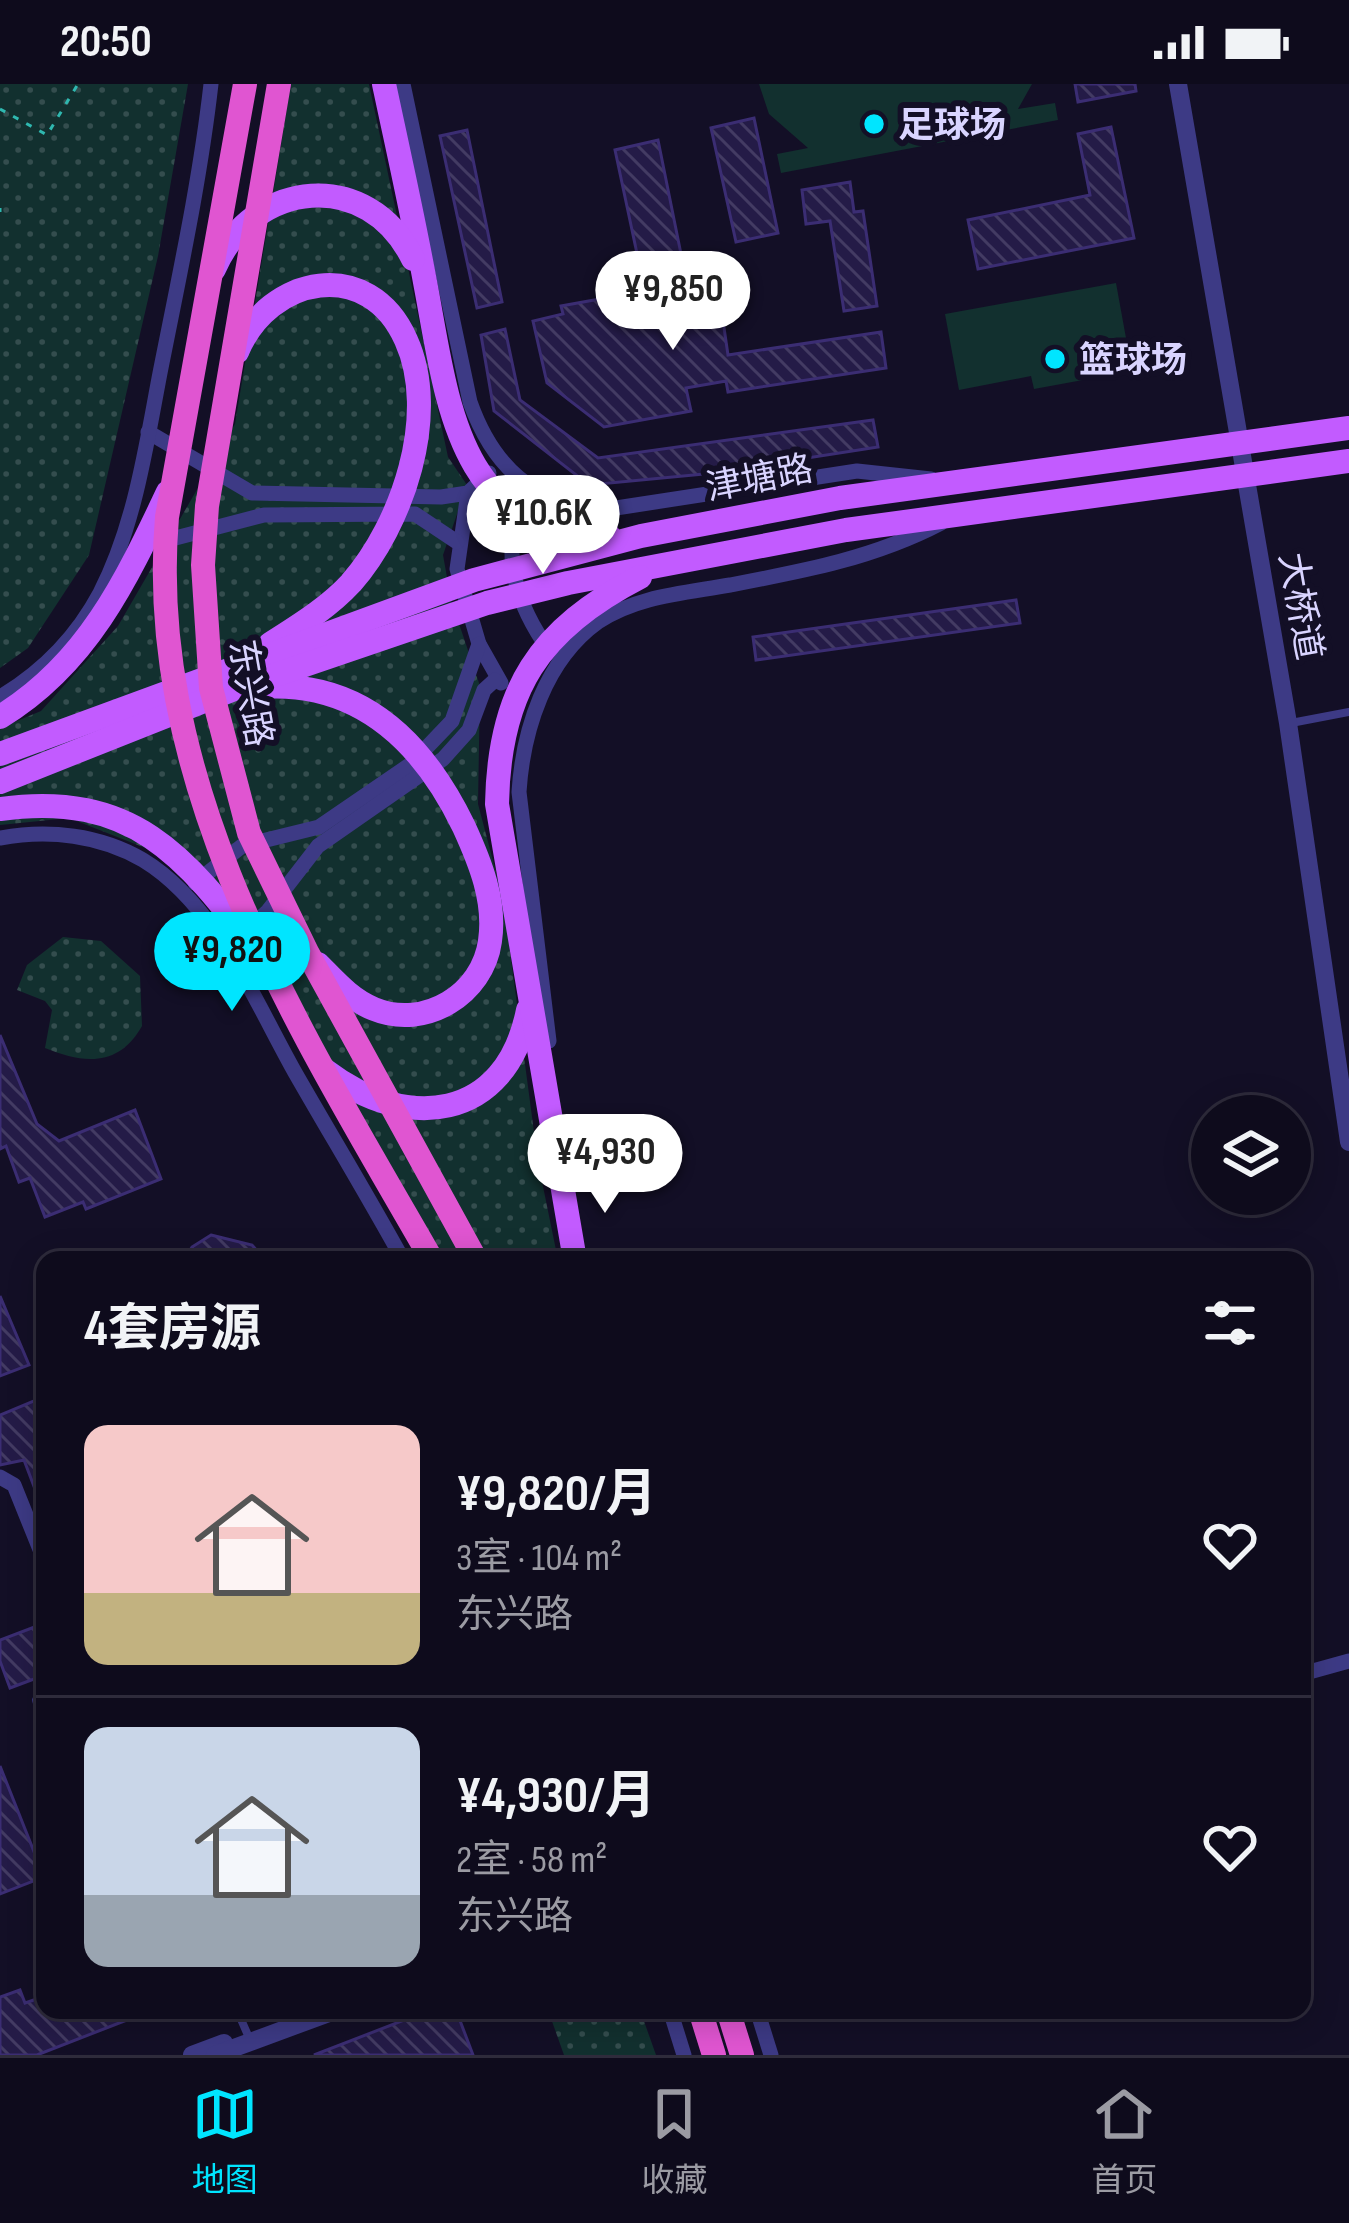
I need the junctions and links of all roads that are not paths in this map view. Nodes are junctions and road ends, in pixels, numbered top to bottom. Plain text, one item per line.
1 (211, 84) edge
2 (245, 84) edge
3 (279, 84) edge
4 (384, 84) edge
5 (403, 84) edge
6 (1178, 84) edge
7 (425, 283) junction
8 (206, 289) junction
9 (229, 370) junction
10 (1349, 428) edge
11 (148, 432) junction
12 (1242, 443) junction
13 (1349, 461) edge
14 (499, 462) junction
15 (1246, 476) junction
16 (174, 479) junction
17 (964, 484) junction
18 (534, 490) junction
19 (468, 493) junction
20 (949, 519) junction
21 (641, 536) junction
22 (457, 542) junction
23 (119, 550) junction
24 (663, 565) junction
25 (478, 644) junction
26 (558, 662) junction
27 (232, 680) junction
28 (495, 680) junction
29 (0, 697) edge
30 (541, 699) junction
31 (1349, 712) edge
32 (0, 717) edge
33 (1288, 723) junction
34 (0, 754) edge
35 (0, 782) edge
36 (0, 809) edge
37 (0, 838) edge
38 (183, 893) junction
39 (224, 949) junction
40 (307, 952) junction
41 (272, 970) junction
42 (530, 1002) junction
43 (1342, 1044) edge
44 (354, 1100) junction
45 (1349, 1142) edge
46 (399, 1251) edge
47 (428, 1251) edge
48 (471, 1251) edge
49 (573, 1251) edge
50 (585, 1251) edge
51 (0, 1477) edge
52 (36, 1540) edge
53 (1349, 1660) edge
54 (1311, 1671) edge
55 (241, 2019) edge
56 (292, 2019) edge
57 (309, 2019) edge
58 (673, 2019) edge
59 (703, 2019) edge
60 (731, 2019) edge
61 (760, 2019) edge
62 (249, 2038) junction
63 (205, 2054) edge
64 (684, 2055) edge
65 (714, 2055) edge
66 (742, 2055) edge
67 (771, 2055) edge

1 - 11 street
2 - 8 highway, 东兴路
3 - 9 highway, 东兴路
4 - 7 main road
5 - 14 street
6 - 12 street, 大桥道
7 - 8 main road
7 - 21 main road
8 - 16 highway, 东兴路
9 - 27 main road
9 - 40 highway, 东兴路
10 - 12 main road, 津塘路
11 - 19 street
11 - 23 street
12 - 15 street, 大桥道
12 - 17 main road, 津塘路
13 - 15 main road, 津塘路
14 - 18 street
14 - 19 street
15 - 20 main road, 津塘路
15 - 33 street, 大桥道
16 - 32 main road
16 - 41 highway, 东兴路
17 - 18 street
17 - 21 main road, 津塘路
18 - 26 street
19 - 22 street
20 - 24 main road, 津塘路
20 - 26 street
21 - 27 main road, 津塘路
22 - 23 street
22 - 25 street
23 - 29 street
24 - 27 main road, 津塘路
24 - 42 main road
25 - 28 street
25 - 38 street
26 - 30 street
27 - 34 main road, 津塘路
27 - 35 main road, 津塘路
27 - 40 main road
28 - 30 street
28 - 39 street
30 - 50 street
31 - 33 lane
33 - 43 street, 大桥道
36 - 41 main road
37 - 38 street
38 - 39 street
39 - 46 street
40 - 48 highway, 东兴路
41 - 44 highway, 东兴路
42 - 44 main road
42 - 49 main road
43 - 45 street, 大桥道
44 - 47 highway, 东兴路
51 - 52 street
53 - 54 street
55 - 62 lane
56 - 62 street
57 - 62 street
58 - 64 street
59 - 65 highway
60 - 66 highway
61 - 67 street
62 - 63 street

